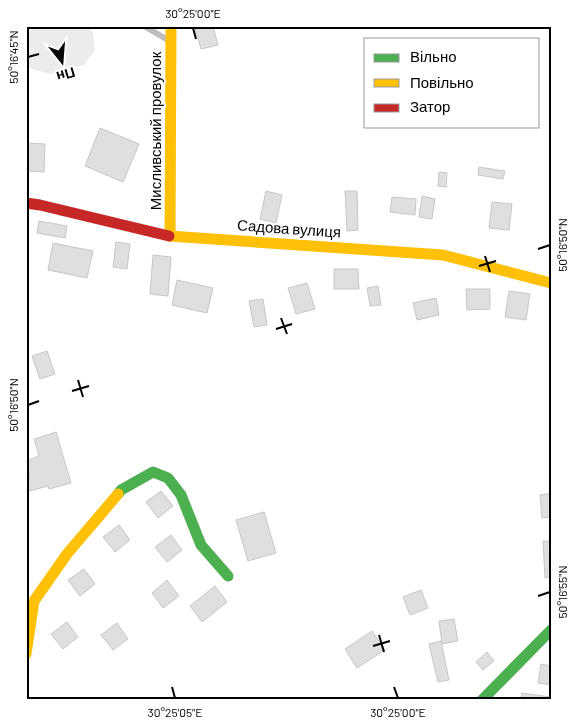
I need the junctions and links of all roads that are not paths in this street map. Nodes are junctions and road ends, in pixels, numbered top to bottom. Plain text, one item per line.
1 (144, 26) edge
2 (171, 26) edge
3 (171, 42) junction
4 (26, 203) edge
5 (170, 236) junction
6 (551, 283) edge
7 (228, 576) dead end
8 (551, 630) edge
9 (26, 654) edge
10 (482, 700) edge

1 - 3 lane
2 - 3 street, Мисливський провулок
3 - 5 street, Мисливський провулок
4 - 5 street, Садова вулиця
5 - 6 street, Садова вулиця
7 - 9 street
8 - 10 street

